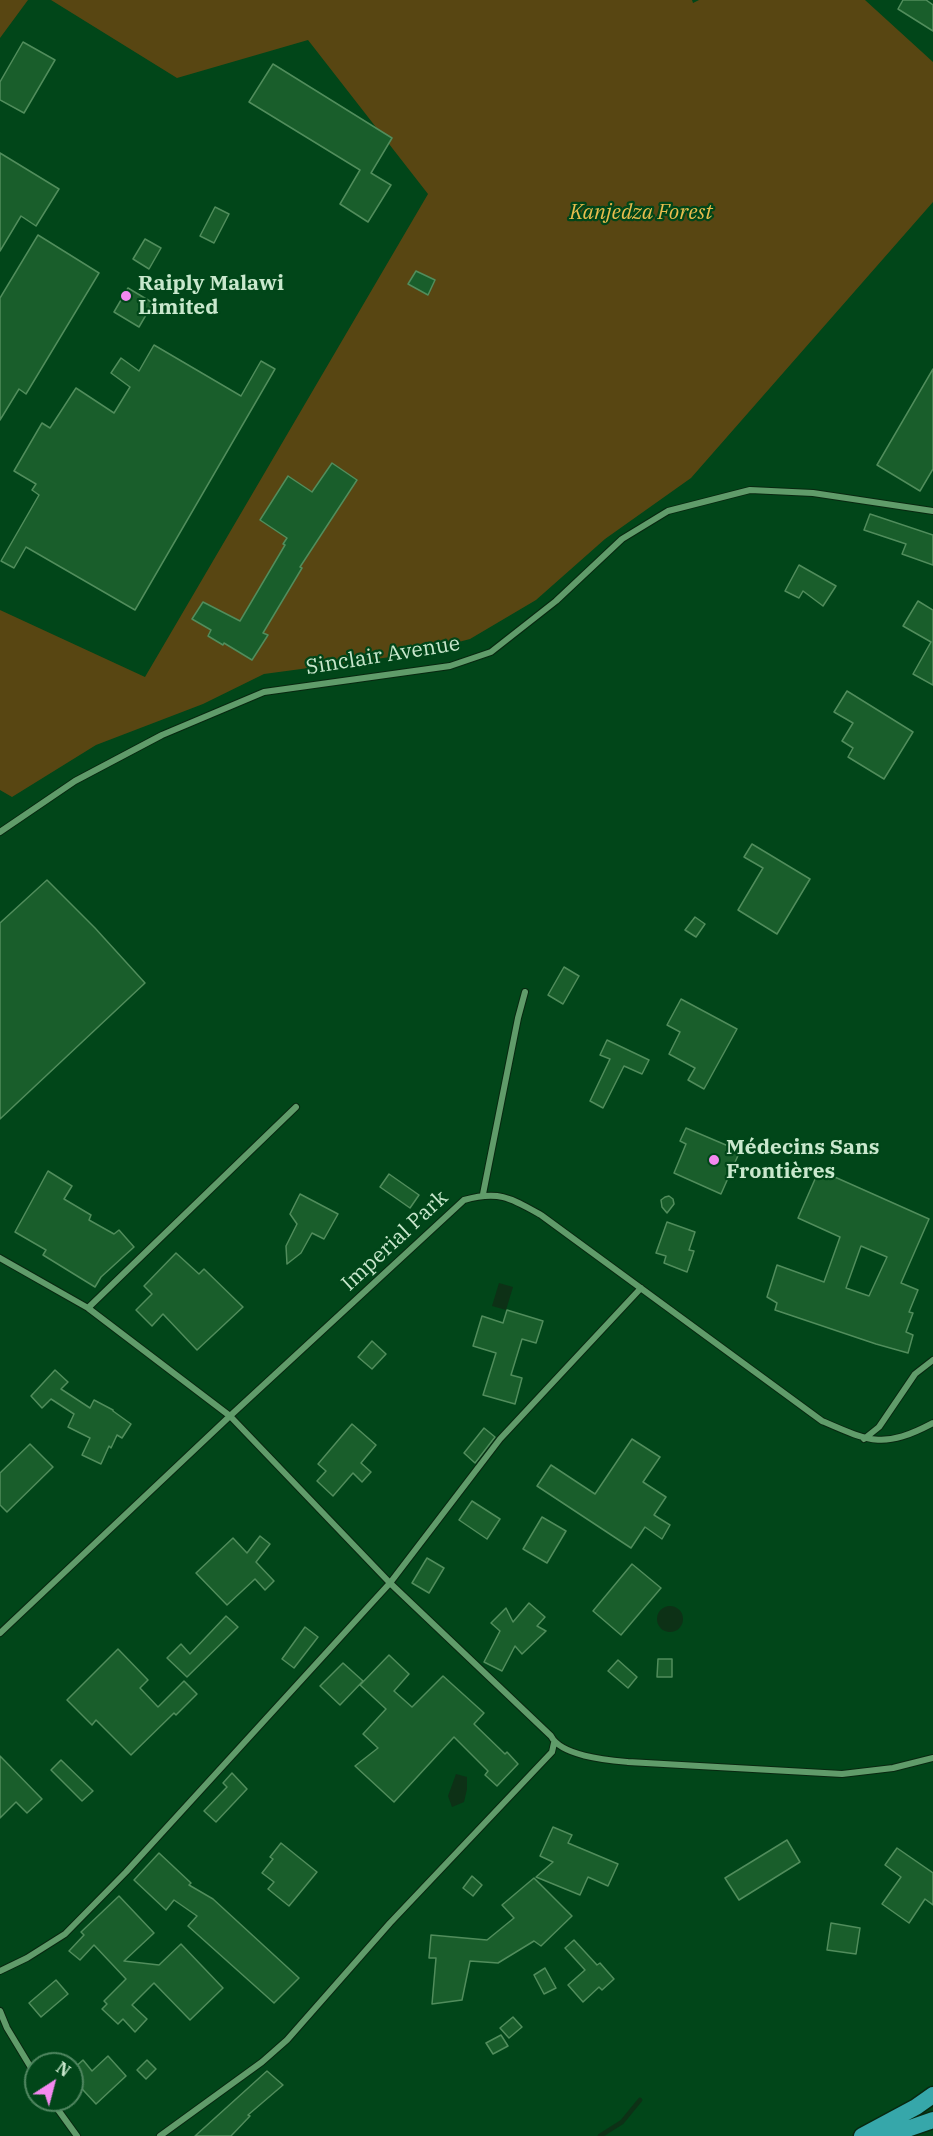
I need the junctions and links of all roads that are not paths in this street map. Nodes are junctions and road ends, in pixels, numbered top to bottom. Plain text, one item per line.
1 (933, 511) edge
2 (0, 832) edge
3 (525, 992) dead end
4 (297, 1107) dead end
5 (483, 1194) junction
6 (1, 1262) edge
7 (641, 1288) junction
8 (88, 1308) junction
9 (933, 1360) edge
10 (230, 1416) junction
11 (933, 1423) edge
12 (864, 1439) junction
13 (390, 1583) junction
14 (0, 1633) edge
15 (554, 1743) junction
16 (933, 1758) edge
17 (0, 1971) edge
18 (0, 2011) edge
19 (24, 2056) edge
20 (933, 2095) edge
21 (60, 2112) edge
22 (933, 2120) edge
23 (77, 2136) edge
24 (160, 2136) edge
25 (862, 2136) edge
26 (887, 2136) edge

1 - 2 street, Sinclair Avenue
3 - 5 street
4 - 8 street
5 - 7 street, Imperial Park
5 - 10 street, Imperial Park
6 - 8 street
7 - 12 street, Imperial Park
7 - 13 street
8 - 10 street
9 - 12 street
10 - 13 street
10 - 14 street, Imperial Park
11 - 12 street, Imperial Park
13 - 15 street
13 - 17 street
15 - 16 street
15 - 24 street
18 - 19 street
20 - 25 highway
21 - 23 street
22 - 26 highway

